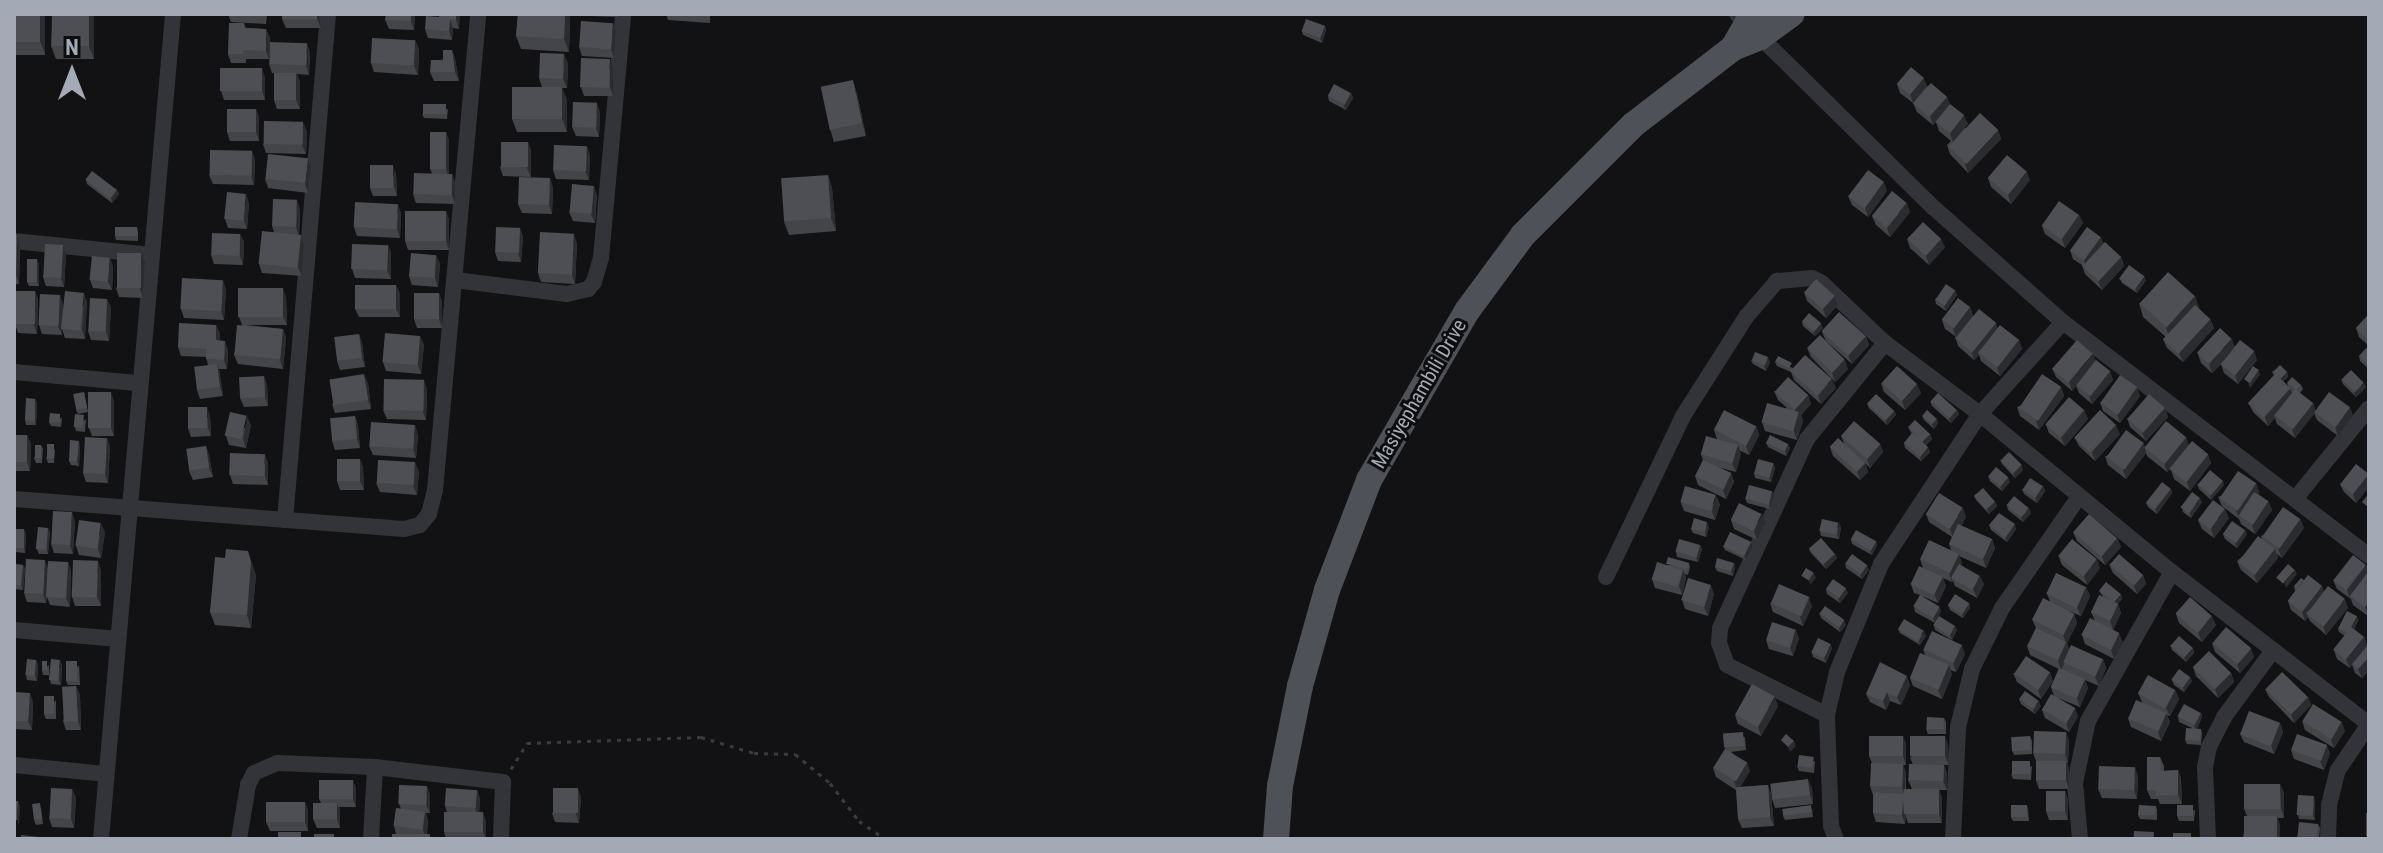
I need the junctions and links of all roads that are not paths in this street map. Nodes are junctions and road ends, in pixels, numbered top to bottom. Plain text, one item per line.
1 (173, 14) edge
2 (328, 14) edge
3 (478, 14) edge
4 (623, 14) edge
5 (1792, 14) edge
6 (1751, 22) edge
7 (14, 241) edge
8 (153, 255) junction
9 (455, 280) junction
10 (2063, 322) junction
11 (1885, 343) junction
12 (14, 372) edge
13 (138, 383) junction
14 (2369, 408) edge
15 (1980, 414) junction
16 (2079, 497) junction
17 (14, 499) edge
18 (2295, 499) junction
19 (128, 508) junction
20 (285, 520) junction
21 (2369, 556) edge
22 (2172, 572) junction
23 (1606, 577) dead end
24 (14, 630) edge
25 (119, 639) junction
26 (2272, 652) junction
27 (1827, 715) junction
28 (2369, 724) edge
29 (14, 765) edge
30 (375, 767) junction
31 (105, 774) junction
32 (101, 839) edge
33 (239, 839) edge
34 (371, 839) edge
35 (501, 839) edge
36 (1276, 839) edge
37 (1836, 839) edge
38 (1953, 839) edge
39 (2080, 839) edge
40 (2208, 839) edge
41 (2328, 839) edge

1 - 8 street
2 - 20 street
3 - 9 street
4 - 9 street
5 - 6 main road, Masiyephambili Drive
6 - 10 street
6 - 36 main road, Masiyephambili Drive
7 - 8 street
8 - 13 street
9 - 20 street
10 - 15 street
10 - 18 street
11 - 15 street
11 - 23 street
11 - 27 street
12 - 13 street
13 - 19 street
14 - 18 street
15 - 16 street
15 - 27 street
16 - 22 street
16 - 38 street
17 - 19 street
18 - 21 street
19 - 20 street
19 - 25 street
22 - 26 street
22 - 39 street
24 - 25 street
25 - 31 street
26 - 28 street
26 - 40 street
27 - 37 street
28 - 41 street
29 - 31 street
30 - 33 street
30 - 34 street
30 - 35 street
31 - 32 street

